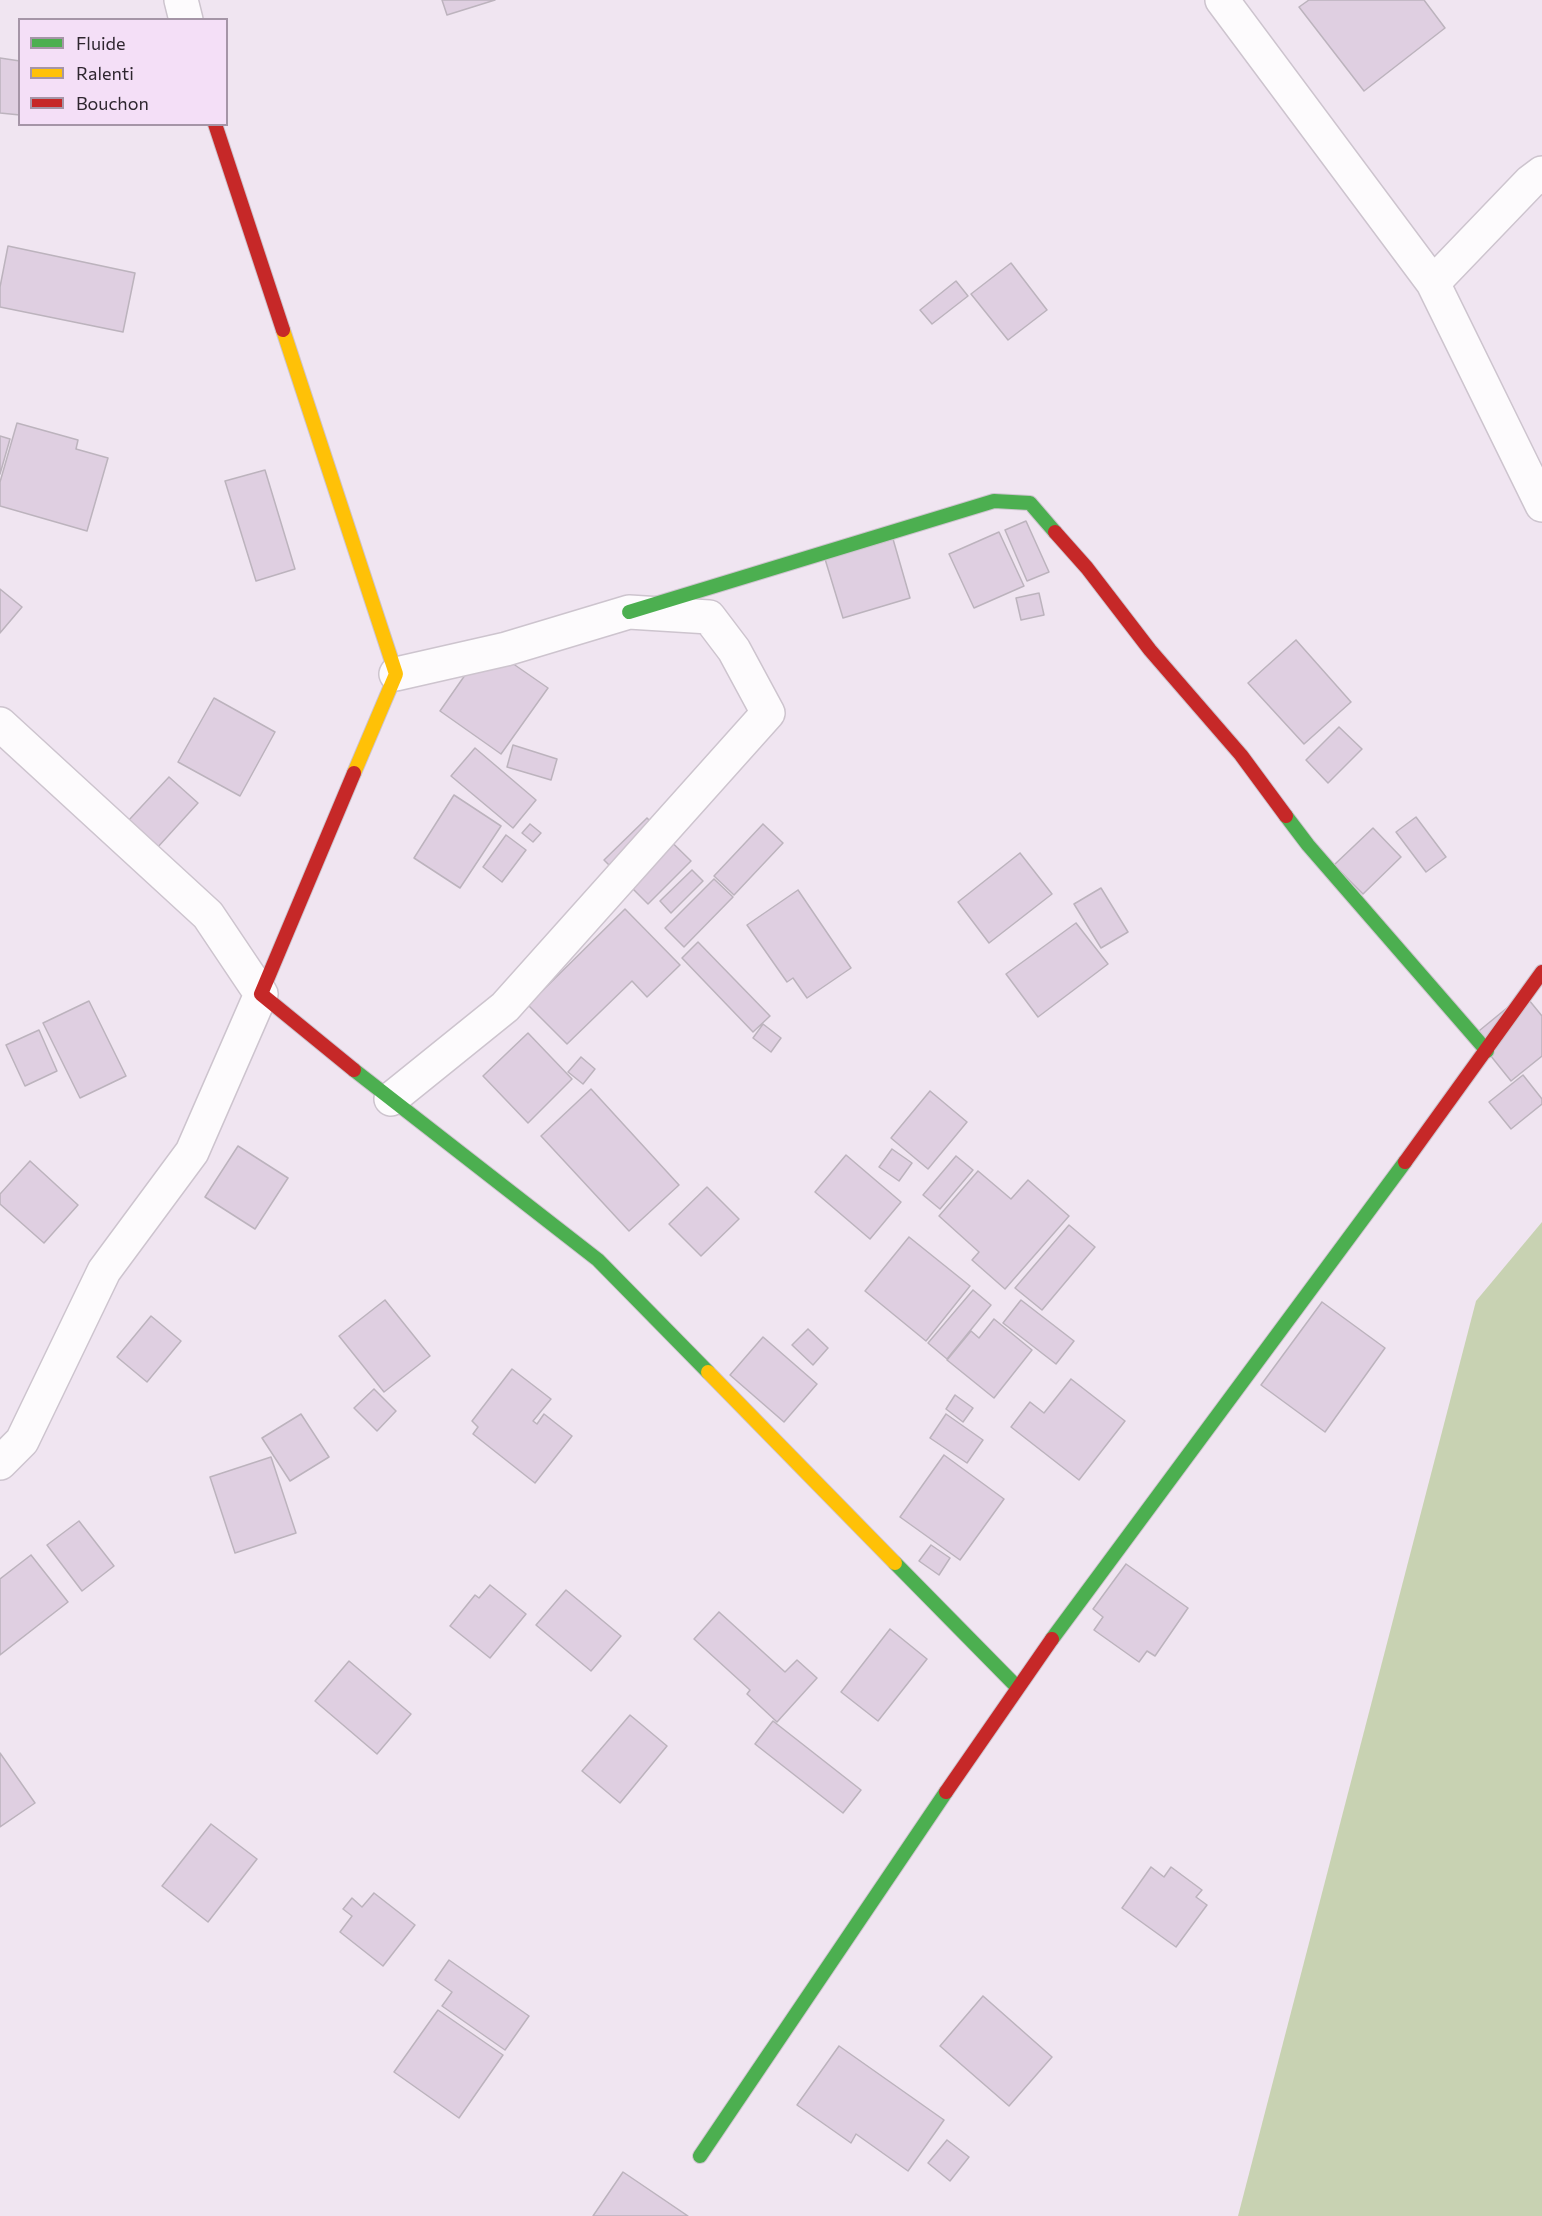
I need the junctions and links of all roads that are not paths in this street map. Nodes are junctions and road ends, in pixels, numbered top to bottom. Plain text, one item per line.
1 (181, 0) edge
2 (1222, 0) edge
3 (186, 18) edge
4 (216, 126) edge
5 (1542, 173) edge
6 (1433, 283) junction
7 (1542, 505) edge
8 (629, 612) junction
9 (396, 674) junction
10 (0, 724) edge
11 (1542, 972) edge
12 (261, 994) junction
13 (1487, 1052) junction
14 (391, 1099) junction
15 (0, 1463) edge
16 (1017, 1687) junction
17 (700, 2156) dead end

1 - 3 street
2 - 6 street
4 - 9 street
5 - 6 street
6 - 7 street
8 - 9 street
8 - 13 street
8 - 14 street
9 - 12 street
10 - 12 street
11 - 13 street
12 - 14 street
12 - 15 street
13 - 16 street
14 - 16 street
16 - 17 street

